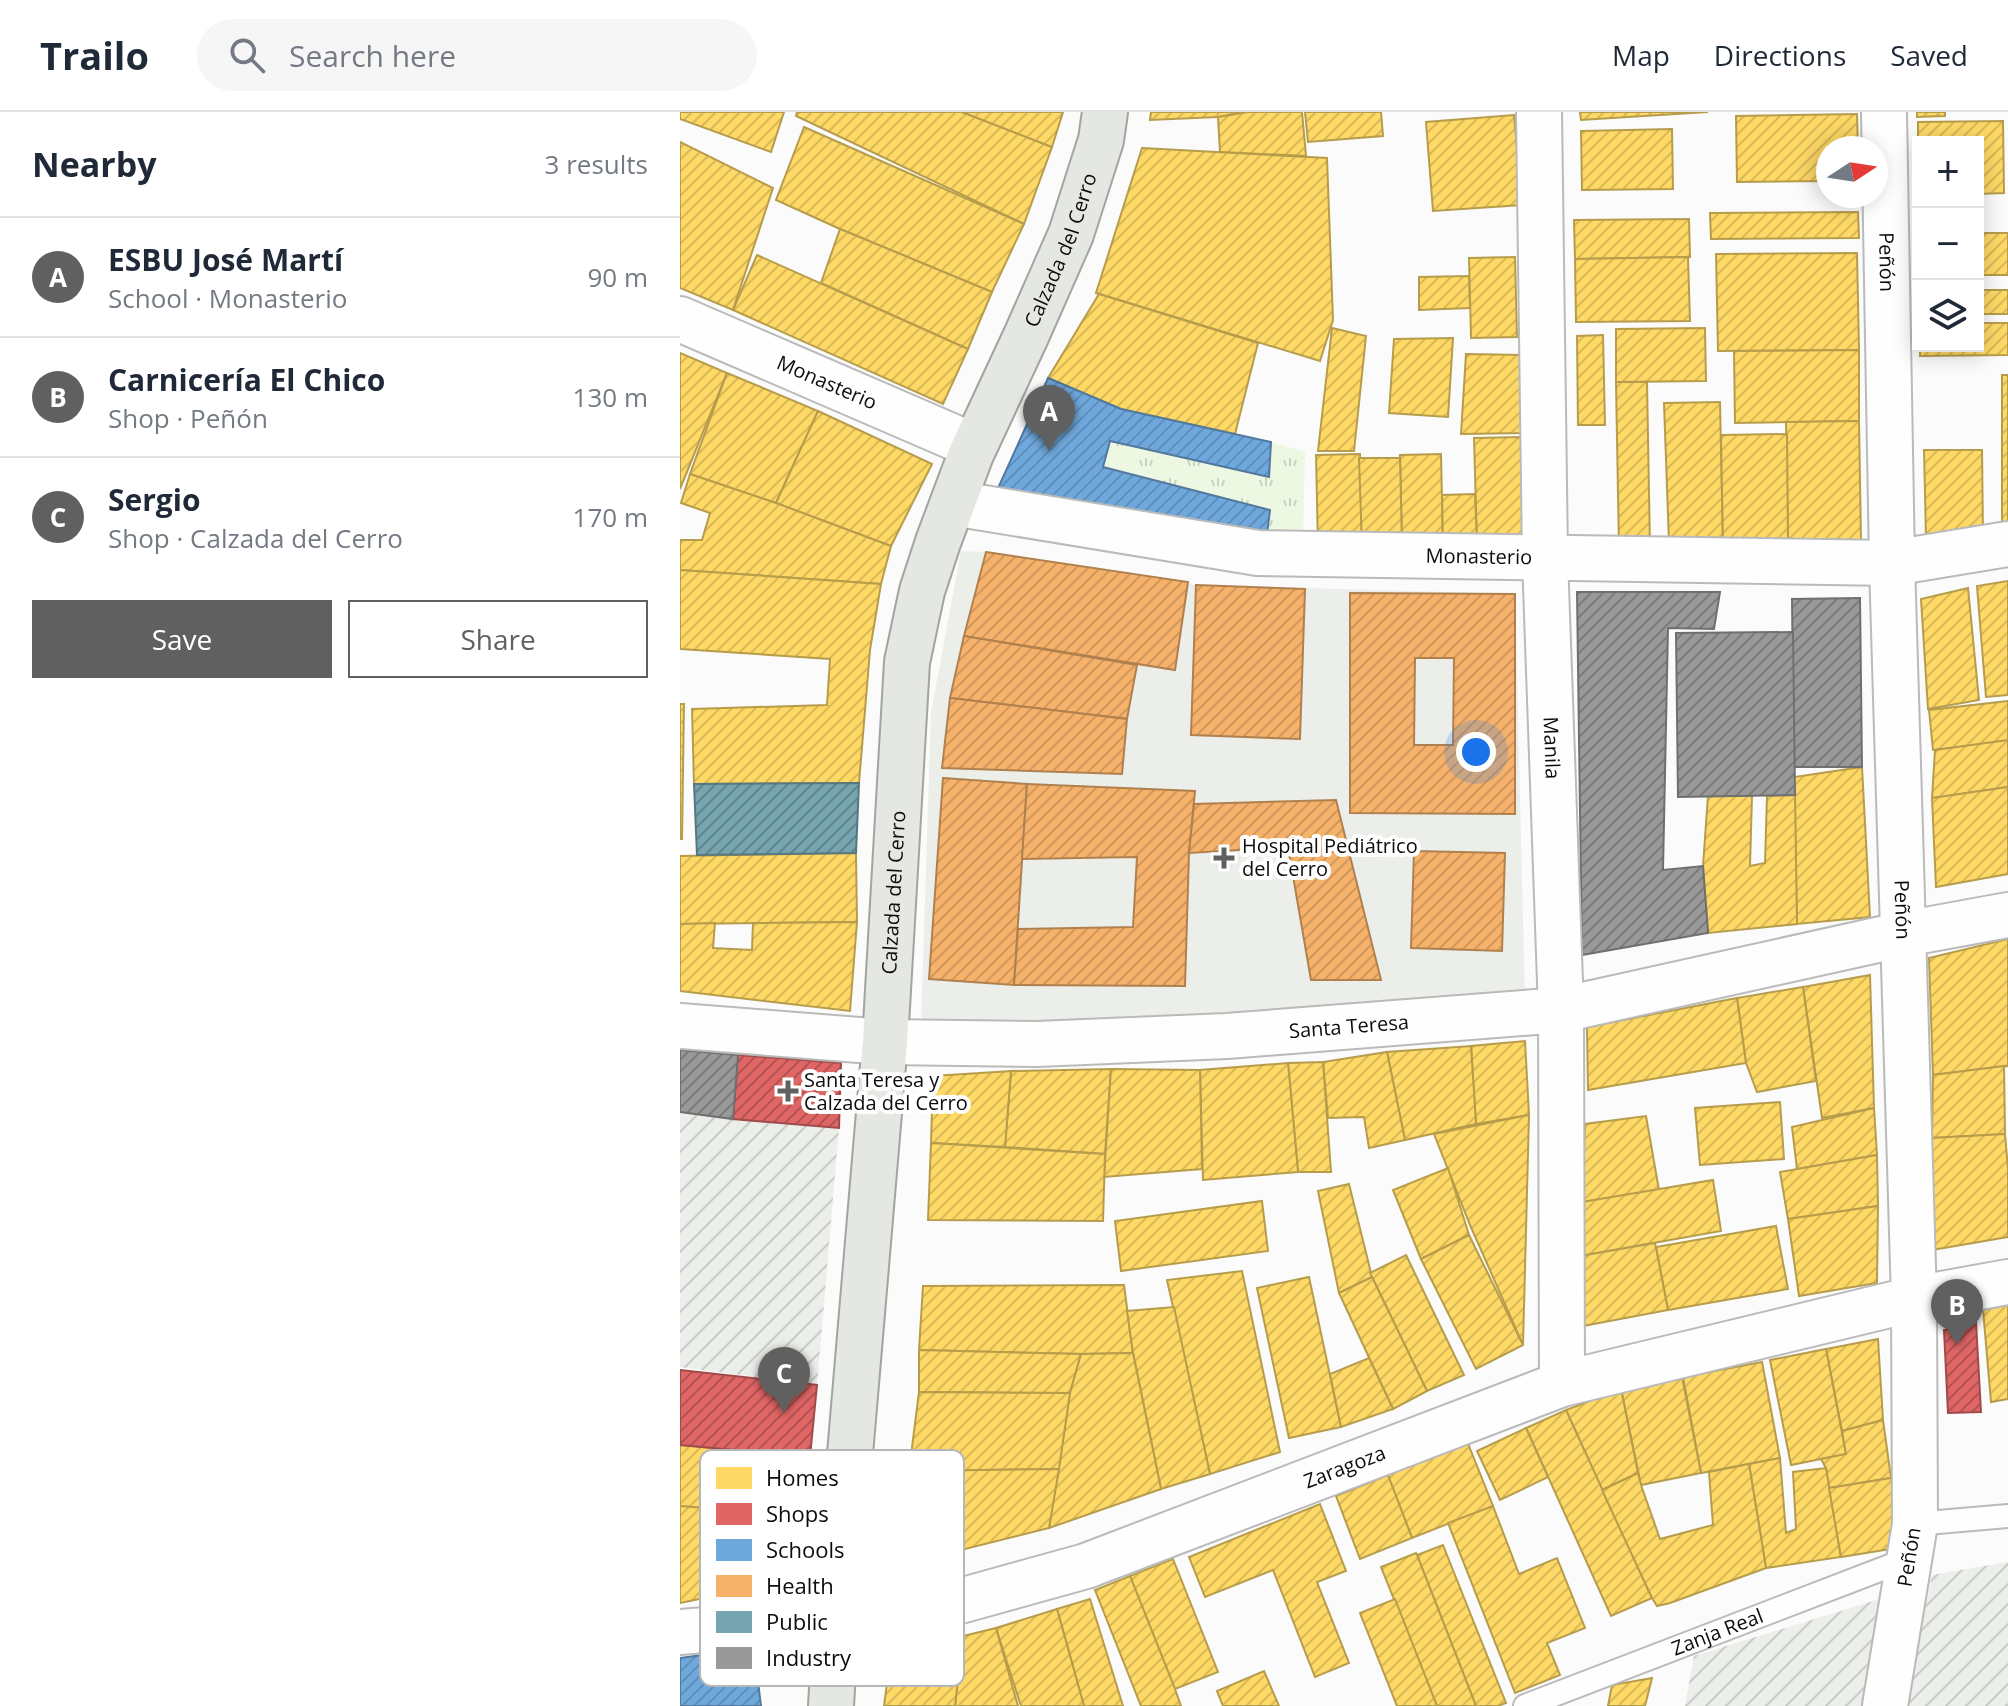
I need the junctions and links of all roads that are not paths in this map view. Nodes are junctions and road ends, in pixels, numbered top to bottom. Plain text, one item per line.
1 (1105, 112) edge
2 (1539, 112) edge
3 (1884, 112) edge
4 (680, 319) edge
5 (974, 446) junction
6 (953, 503) junction
7 (2008, 544) edge
8 (1545, 558) junction
9 (1892, 563) junction
10 (2008, 915) edge
11 (1904, 934) junction
12 (1561, 1010) junction
13 (680, 1026) edge
14 (885, 1042) junction
15 (2008, 1282) edge
16 (1914, 1299) junction
17 (1562, 1384) junction
18 (850, 1450) edge
19 (2008, 1516) edge
20 (1912, 1542) junction
21 (964, 1600) edge
22 (700, 1630) edge
23 (680, 1632) edge
24 (832, 1686) edge
25 (831, 1706) edge
26 (1525, 1706) edge
27 (1885, 1706) edge

1 - 5 main road, Calzada del Cerro
2 - 8 street, Manila
3 - 9 street, Peñón
4 - 5 street, Monasterio
5 - 6 main road, Calzada del Cerro
6 - 8 street, Monasterio
6 - 14 main road, Calzada del Cerro
7 - 9 street, Monasterio
8 - 9 street, Monasterio
8 - 12 street, Manila
9 - 11 street, Peñón
10 - 11 street, Santa Teresa
11 - 12 street, Santa Teresa
11 - 16 street, Peñón
12 - 14 street, Santa Teresa
12 - 17 street, Manila
13 - 14 street, Santa Teresa
14 - 18 main road, Calzada del Cerro
15 - 16 street, Zaragoza
16 - 17 street, Zaragoza
16 - 20 street, Peñón
17 - 21 street, Zaragoza
19 - 20 lane, Zanja Real
20 - 26 lane, Zanja Real
20 - 27 street, Peñón
22 - 23 street, Zaragoza
24 - 25 main road, Calzada del Cerro

